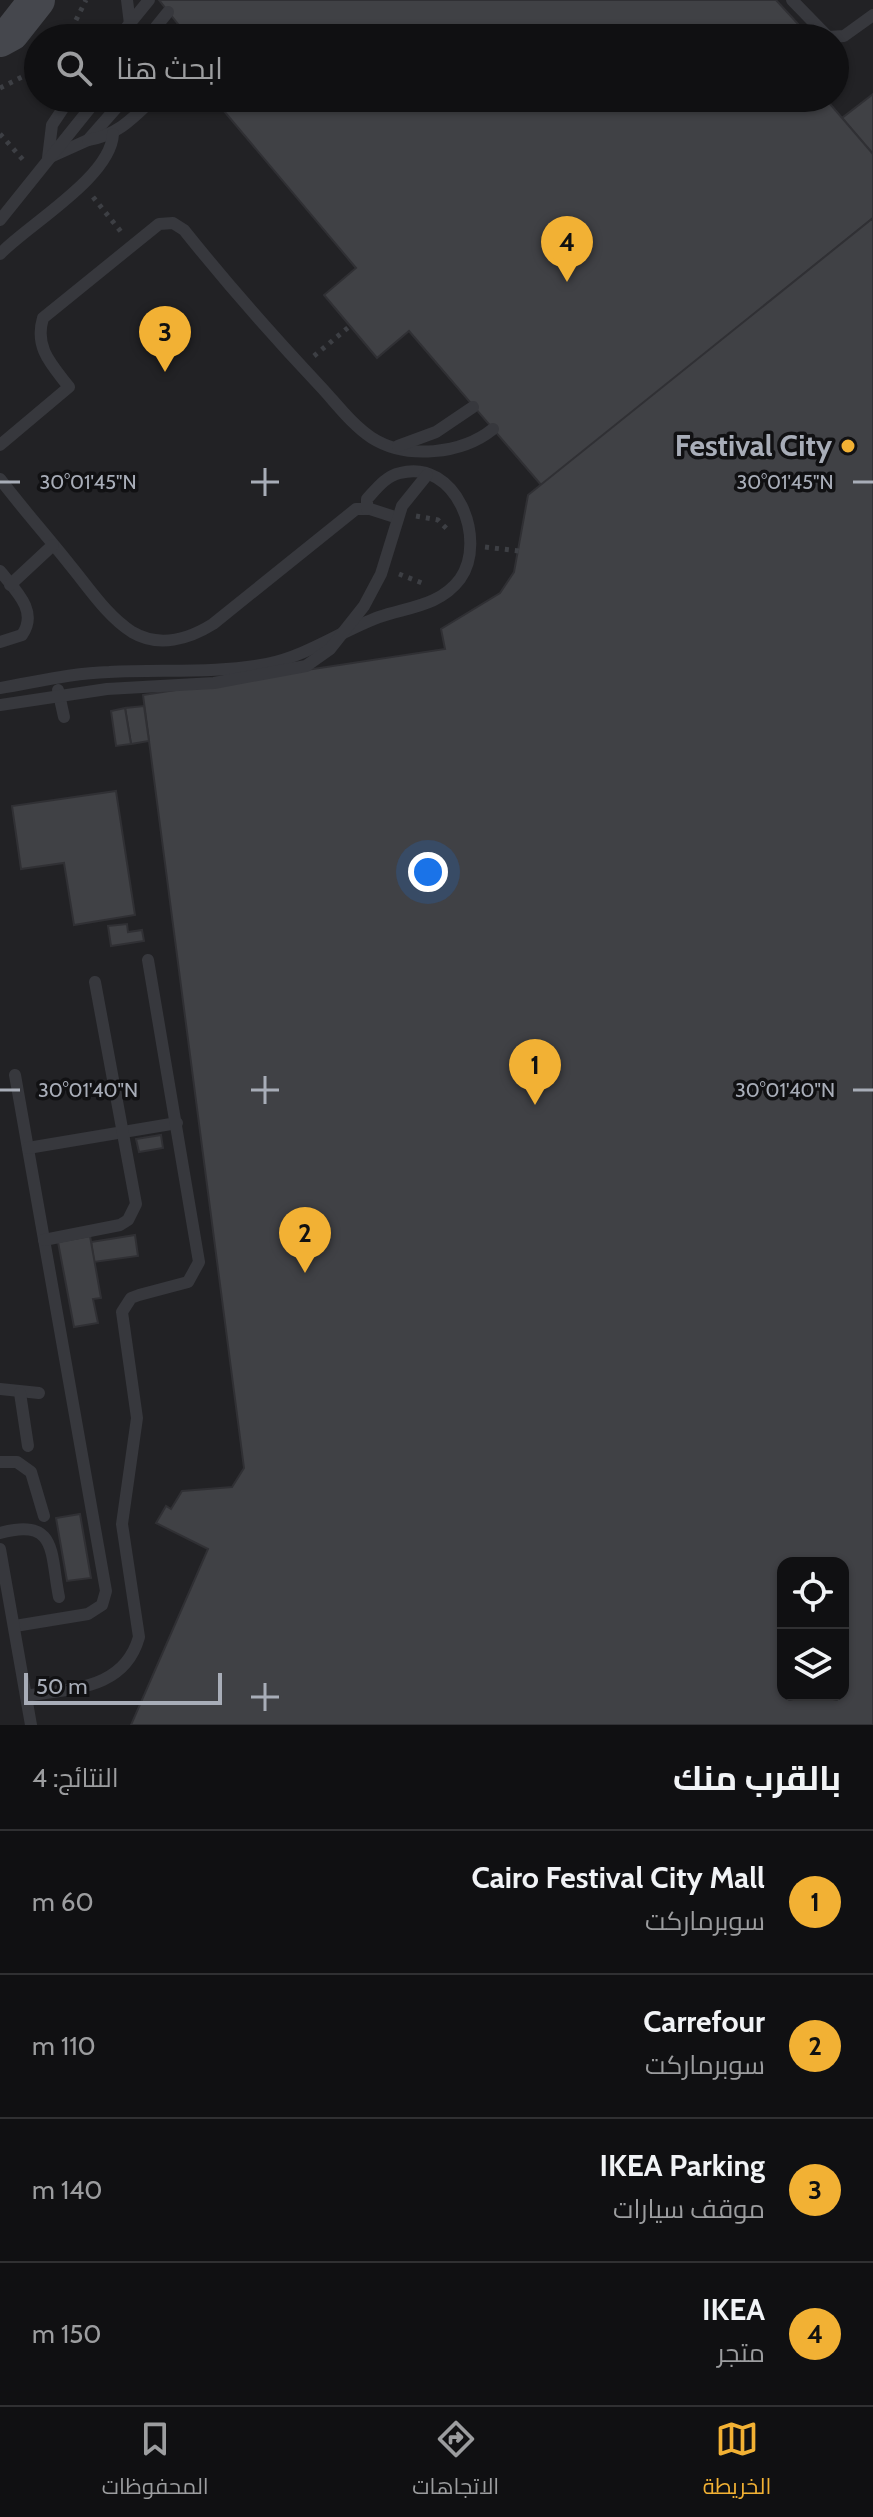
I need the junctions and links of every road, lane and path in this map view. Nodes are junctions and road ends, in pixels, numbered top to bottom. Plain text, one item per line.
1 (37, 0) edge
2 (86, 0) edge
3 (127, 0) edge
4 (149, 0) edge
5 (792, 0) edge
6 (168, 12) dead end
7 (873, 15) edge
8 (74, 24) edge
9 (130, 24) joint
10 (158, 24) edge
11 (815, 24) edge
12 (849, 32) edge
13 (0, 39) edge
14 (24, 76) edge
15 (0, 88) edge
16 (61, 112) edge
17 (86, 112) edge
18 (113, 112) edge
19 (138, 112) edge
20 (0, 134) edge
21 (113, 134) junction
22 (88, 140) junction
23 (48, 158) junction
24 (36, 174) junction
25 (82, 183) junction
26 (0, 220) edge
27 (133, 247) junction
28 (0, 254) edge
29 (350, 326) dead end
30 (302, 366) junction
31 (473, 407) dead end
32 (493, 429) dead end
33 (0, 445) edge
34 (394, 446) junction
35 (427, 475) junction
36 (1, 484) edge
37 (367, 509) junction
38 (398, 518) junction
39 (453, 543) dead end
40 (53, 545) junction
41 (386, 557) junction
42 (0, 571) edge
43 (433, 581) dead end
44 (10, 585) junction
45 (343, 634) junction
46 (0, 642) edge
47 (56, 679) junction
48 (0, 688) edge
49 (64, 695) junction
50 (0, 705) edge
51 (67, 716) dead end
52 (148, 960) dead end
53 (95, 982) dead end
54 (15, 1075) dead end
55 (177, 1123) junction
56 (123, 1132) junction
57 (28, 1148) junction
58 (44, 1240) junction
59 (0, 1389) edge
60 (20, 1393) junction
61 (39, 1393) dead end
62 (28, 1446) dead end
63 (0, 1462) edge
64 (44, 1516) dead end
65 (0, 1533) edge
66 (0, 1551) edge
67 (3, 1582) edge
68 (59, 1597) dead end
69 (15, 1626) junction
70 (26, 1696) junction
71 (31, 1725) edge

1 - 13 street
2 - 8 path
3 - 9 lane
4 - 9 lane
5 - 11 lane
6 - 10 lane
7 - 12 lane
14 - 15 path
16 - 23 lane
17 - 23 lane
18 - 22 lane
19 - 21 lane
20 - 24 path
21 - 22 lane
21 - 25 lane
22 - 23 lane
23 - 24 lane
24 - 26 lane
25 - 27 path
25 - 28 lane
27 - 30 lane
27 - 33 lane
29 - 30 path
30 - 34 lane
31 - 34 lane
32 - 34 lane
35 - 37 lane
35 - 38 lane
35 - 45 lane
36 - 40 lane
37 - 38 lane
37 - 40 lane
38 - 39 path
38 - 41 lane
40 - 44 lane
41 - 43 path
41 - 45 lane
42 - 44 lane
44 - 46 lane
45 - 47 lane
45 - 49 lane
47 - 48 lane
47 - 49 lane
49 - 50 lane
49 - 51 lane
52 - 55 lane
53 - 56 lane
54 - 57 lane
55 - 56 lane
55 - 70 lane
56 - 57 lane
56 - 58 lane
57 - 58 lane
58 - 69 lane
59 - 60 lane
60 - 61 lane
60 - 62 lane
63 - 64 lane
65 - 68 lane
66 - 67 lane
67 - 69 lane
69 - 70 lane
70 - 71 lane

